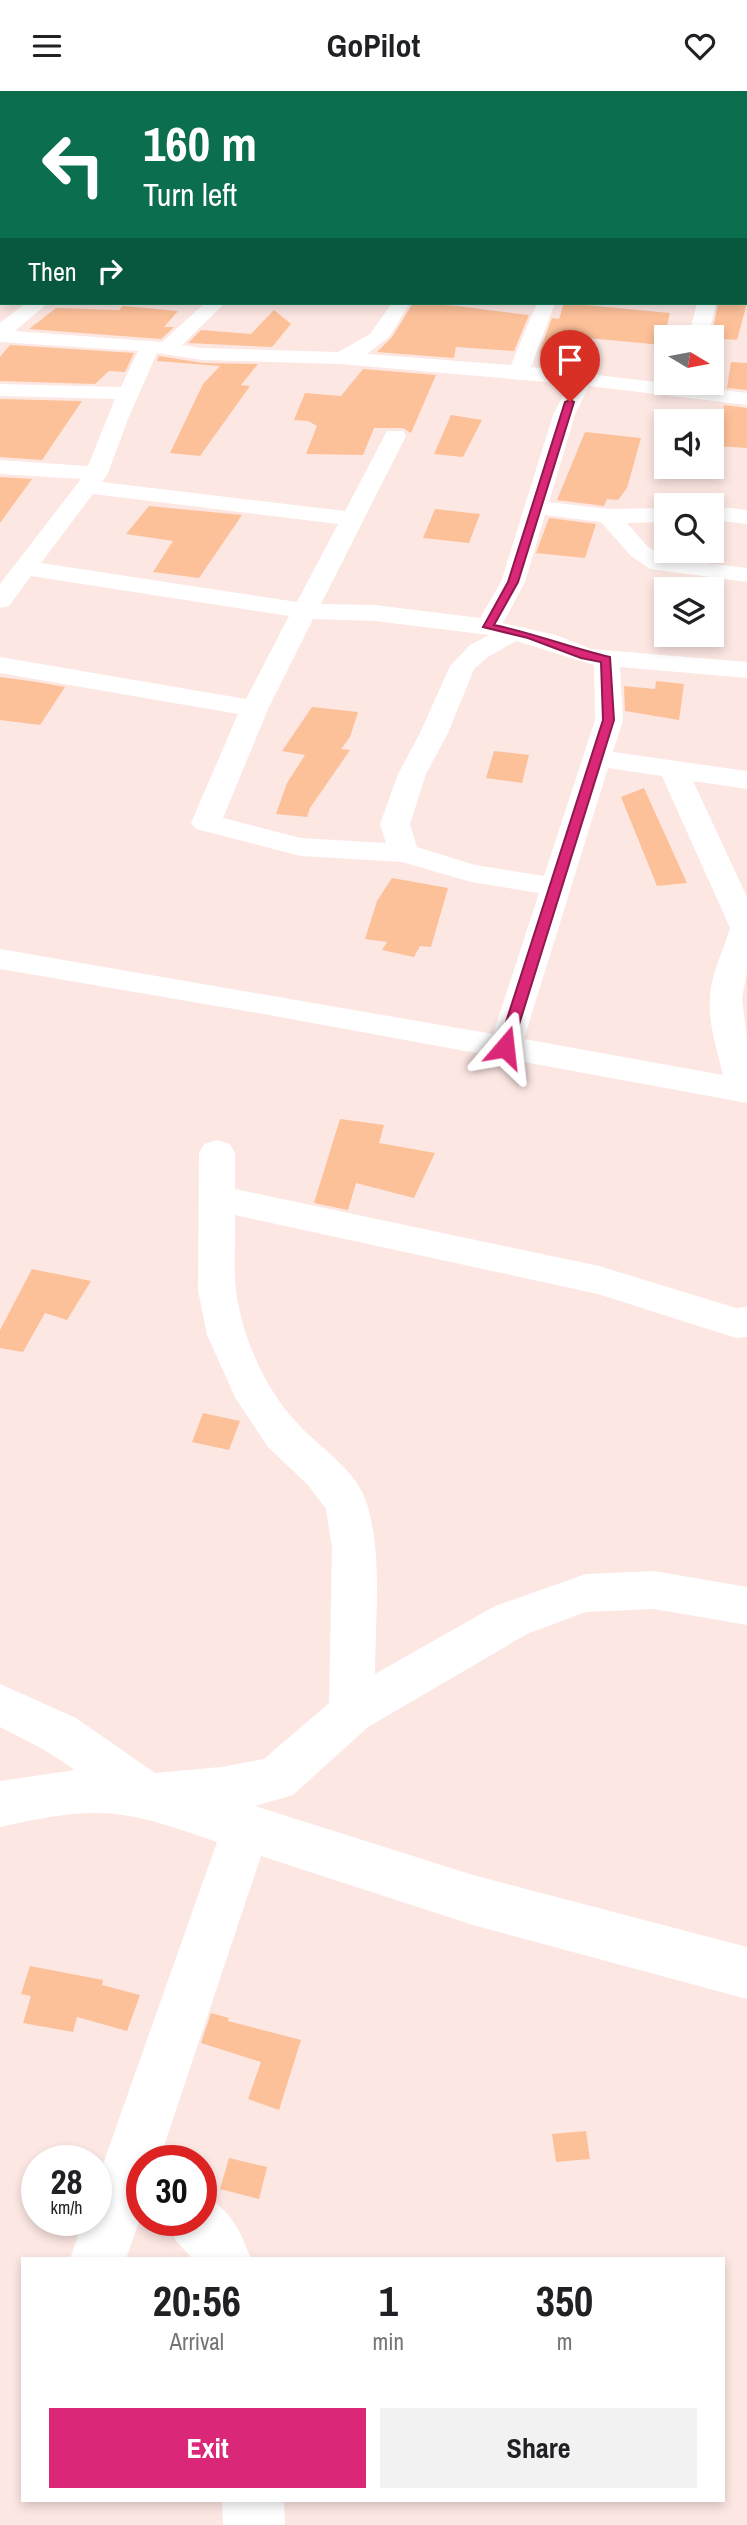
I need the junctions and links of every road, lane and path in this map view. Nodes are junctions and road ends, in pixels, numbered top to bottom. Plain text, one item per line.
1 (36, 305) edge
2 (213, 305) edge
3 (400, 305) edge
4 (545, 305) edge
5 (706, 305) edge
6 (701, 325) edge
7 (3, 339) edge
8 (159, 347) junction
9 (340, 358) junction
10 (519, 372) junction
11 (582, 379) junction
12 (654, 384) edge
13 (0, 390) edge
14 (129, 393) junction
15 (724, 394) edge
16 (747, 399) edge
17 (395, 436) dead end
18 (0, 467) edge
19 (92, 480) junction
20 (537, 507) junction
21 (724, 514) edge
22 (608, 516) junction
23 (654, 516) edge
24 (747, 517) edge
25 (351, 519) junction
26 (27, 568) junction
27 (747, 575) edge
28 (0, 601) edge
29 (304, 611) junction
30 (501, 629) junction
31 (607, 659) junction
32 (0, 665) edge
33 (747, 670) edge
34 (254, 709) junction
35 (596, 758) junction
36 (674, 771) junction
37 (747, 780) edge
38 (404, 853) junction
39 (556, 887) junction
40 (0, 959) edge
41 (505, 1047) junction
42 (745, 1091) edge
43 (217, 1153) dead end
44 (217, 1198) junction
45 (747, 1322) edge
46 (747, 1606) edge
47 (0, 1705) edge
48 (352, 1712) junction
49 (146, 1795) junction
50 (0, 1804) edge
51 (247, 1826) junction
52 (747, 1973) edge
53 (147, 2145) edge
54 (126, 2205) edge
55 (210, 2236) edge
56 (99, 2257) edge
57 (222, 2257) edge
58 (253, 2502) edge
59 (254, 2525) edge

1 - 7 street
2 - 8 street
3 - 9 street
4 - 10 street
5 - 6 street
7 - 8 street
8 - 9 street
8 - 14 street
9 - 10 street
10 - 11 street
11 - 12 street
11 - 20 street
13 - 14 street
14 - 19 street
15 - 16 street
17 - 25 street
18 - 19 street
19 - 25 street
19 - 26 street
20 - 22 street
20 - 30 street
21 - 24 street
22 - 23 street
22 - 27 street
25 - 29 street
26 - 28 street
26 - 29 street
29 - 30 street
29 - 34 street
30 - 31 street
30 - 38 street
31 - 33 street
31 - 35 street
32 - 34 street
34 - 38 street
35 - 36 street
35 - 39 street
36 - 37 street
36 - 42 street
38 - 39 street
39 - 41 street
40 - 41 street
41 - 42 street
43 - 44 street
44 - 45 street
44 - 48 street
46 - 48 street
47 - 49 street
48 - 49 street
49 - 50 street
49 - 51 street
51 - 52 street
51 - 53 street
54 - 56 street
55 - 57 street
58 - 59 street

